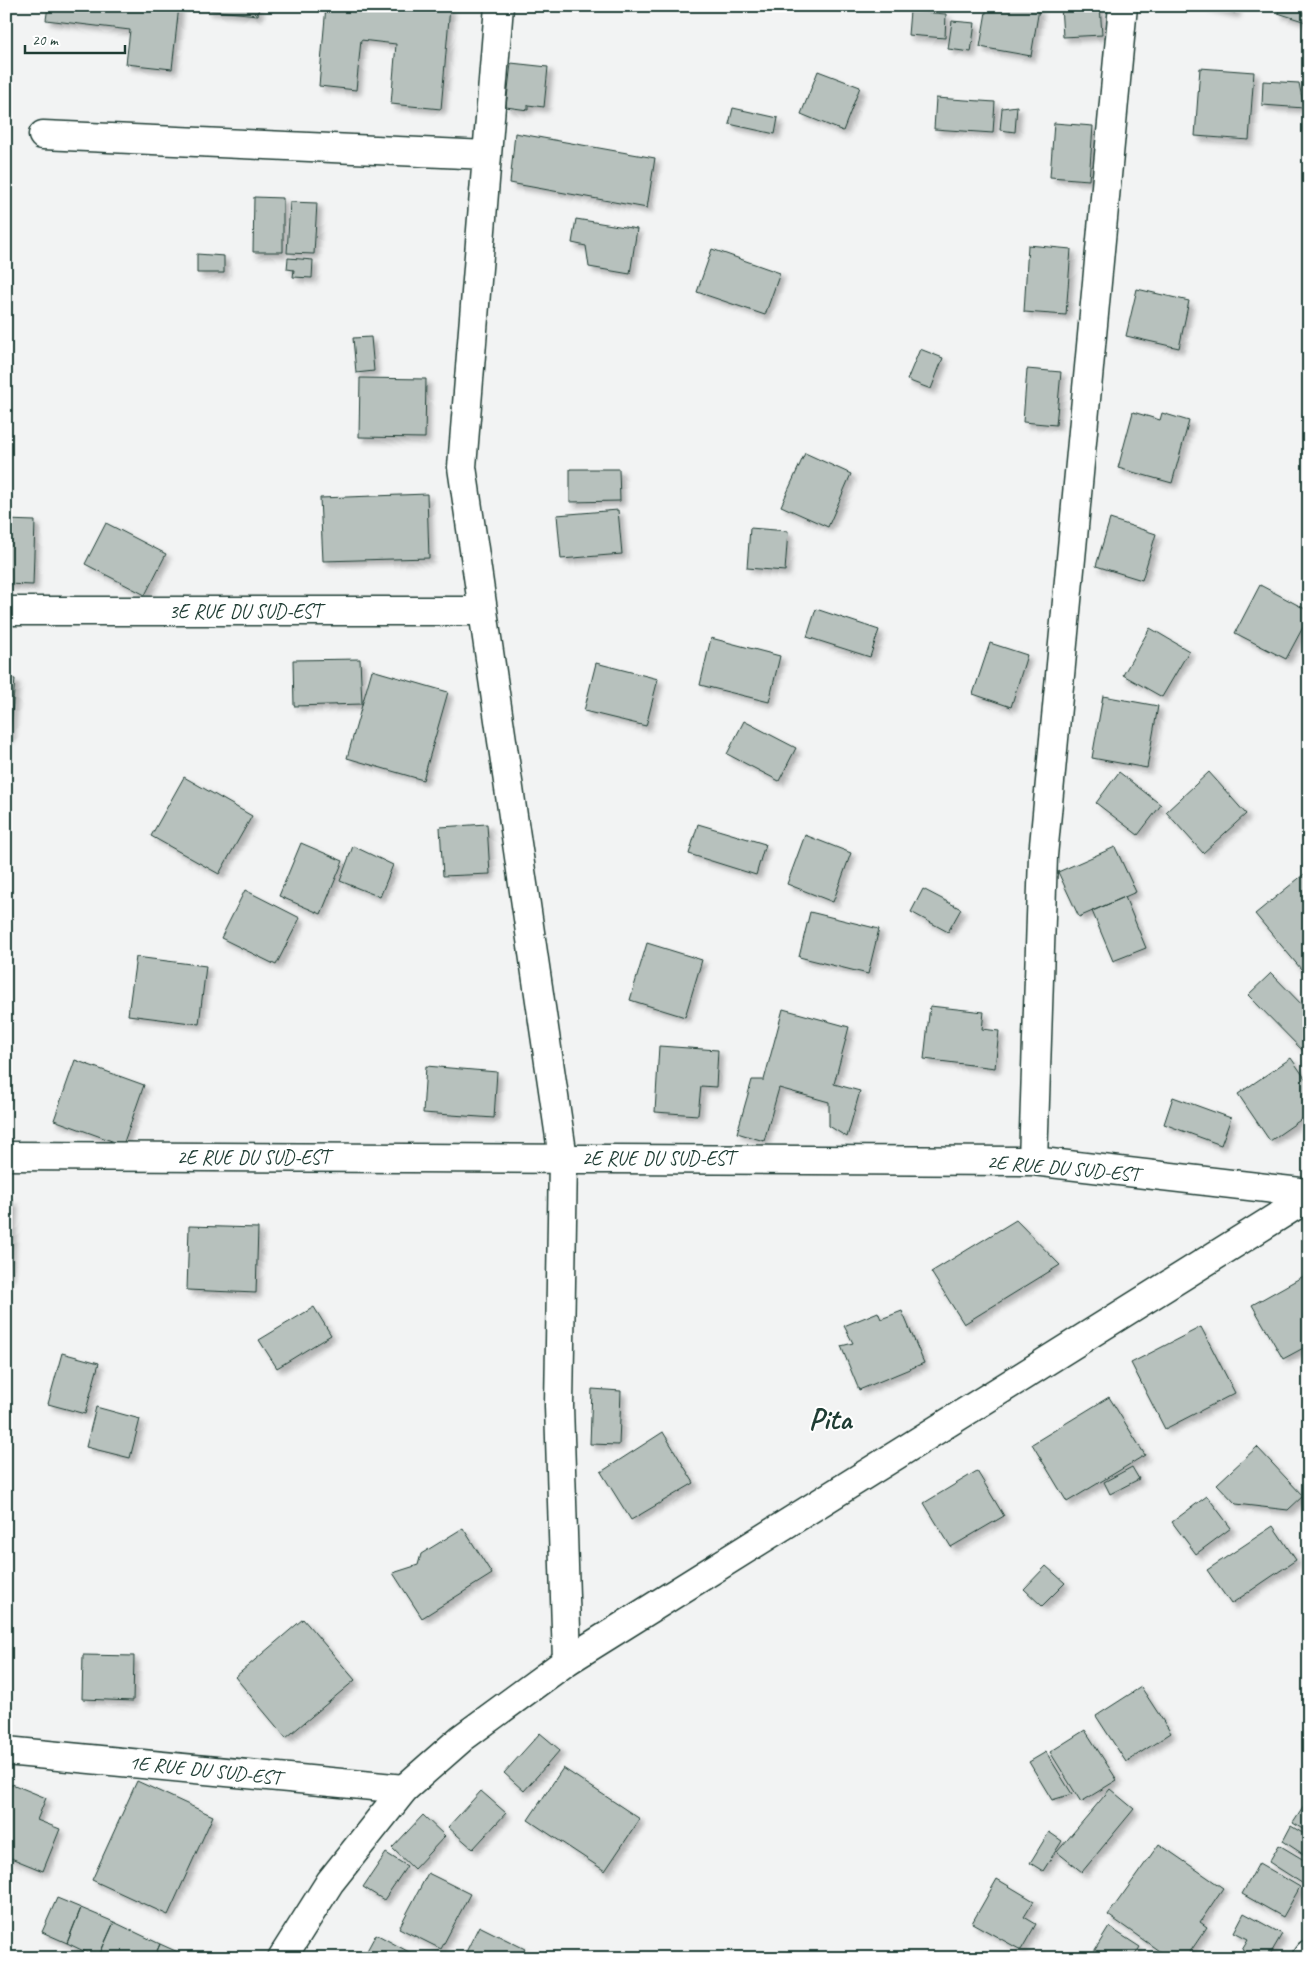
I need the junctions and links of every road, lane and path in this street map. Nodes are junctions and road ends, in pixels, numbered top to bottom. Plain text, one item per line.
1 (499, 6) edge
2 (1123, 6) edge
3 (43, 135) dead end
4 (487, 155) junction
5 (6, 611) edge
6 (483, 611) junction
7 (6, 1156) edge
8 (563, 1158) junction
9 (1033, 1161) junction
10 (1309, 1193) edge
11 (1309, 1197) edge
12 (567, 1661) junction
13 (6, 1751) edge
14 (404, 1789) junction
15 (1309, 1954) edge
16 (282, 1958) edge
17 (1306, 1958) edge

1 - 4 main road
2 - 9 main road
3 - 4 main road
4 - 6 main road
5 - 6 main road, 3E RUE DU SUD-EST
6 - 8 main road
7 - 8 main road, 2E RUE DU SUD-EST
8 - 9 main road, 2E RUE DU SUD-EST
8 - 12 main road
9 - 10 main road, 2E RUE DU SUD-EST
11 - 12 main road
12 - 14 main road
13 - 14 main road, 1E RUE DU SUD-EST
14 - 16 main road
15 - 17 main road

